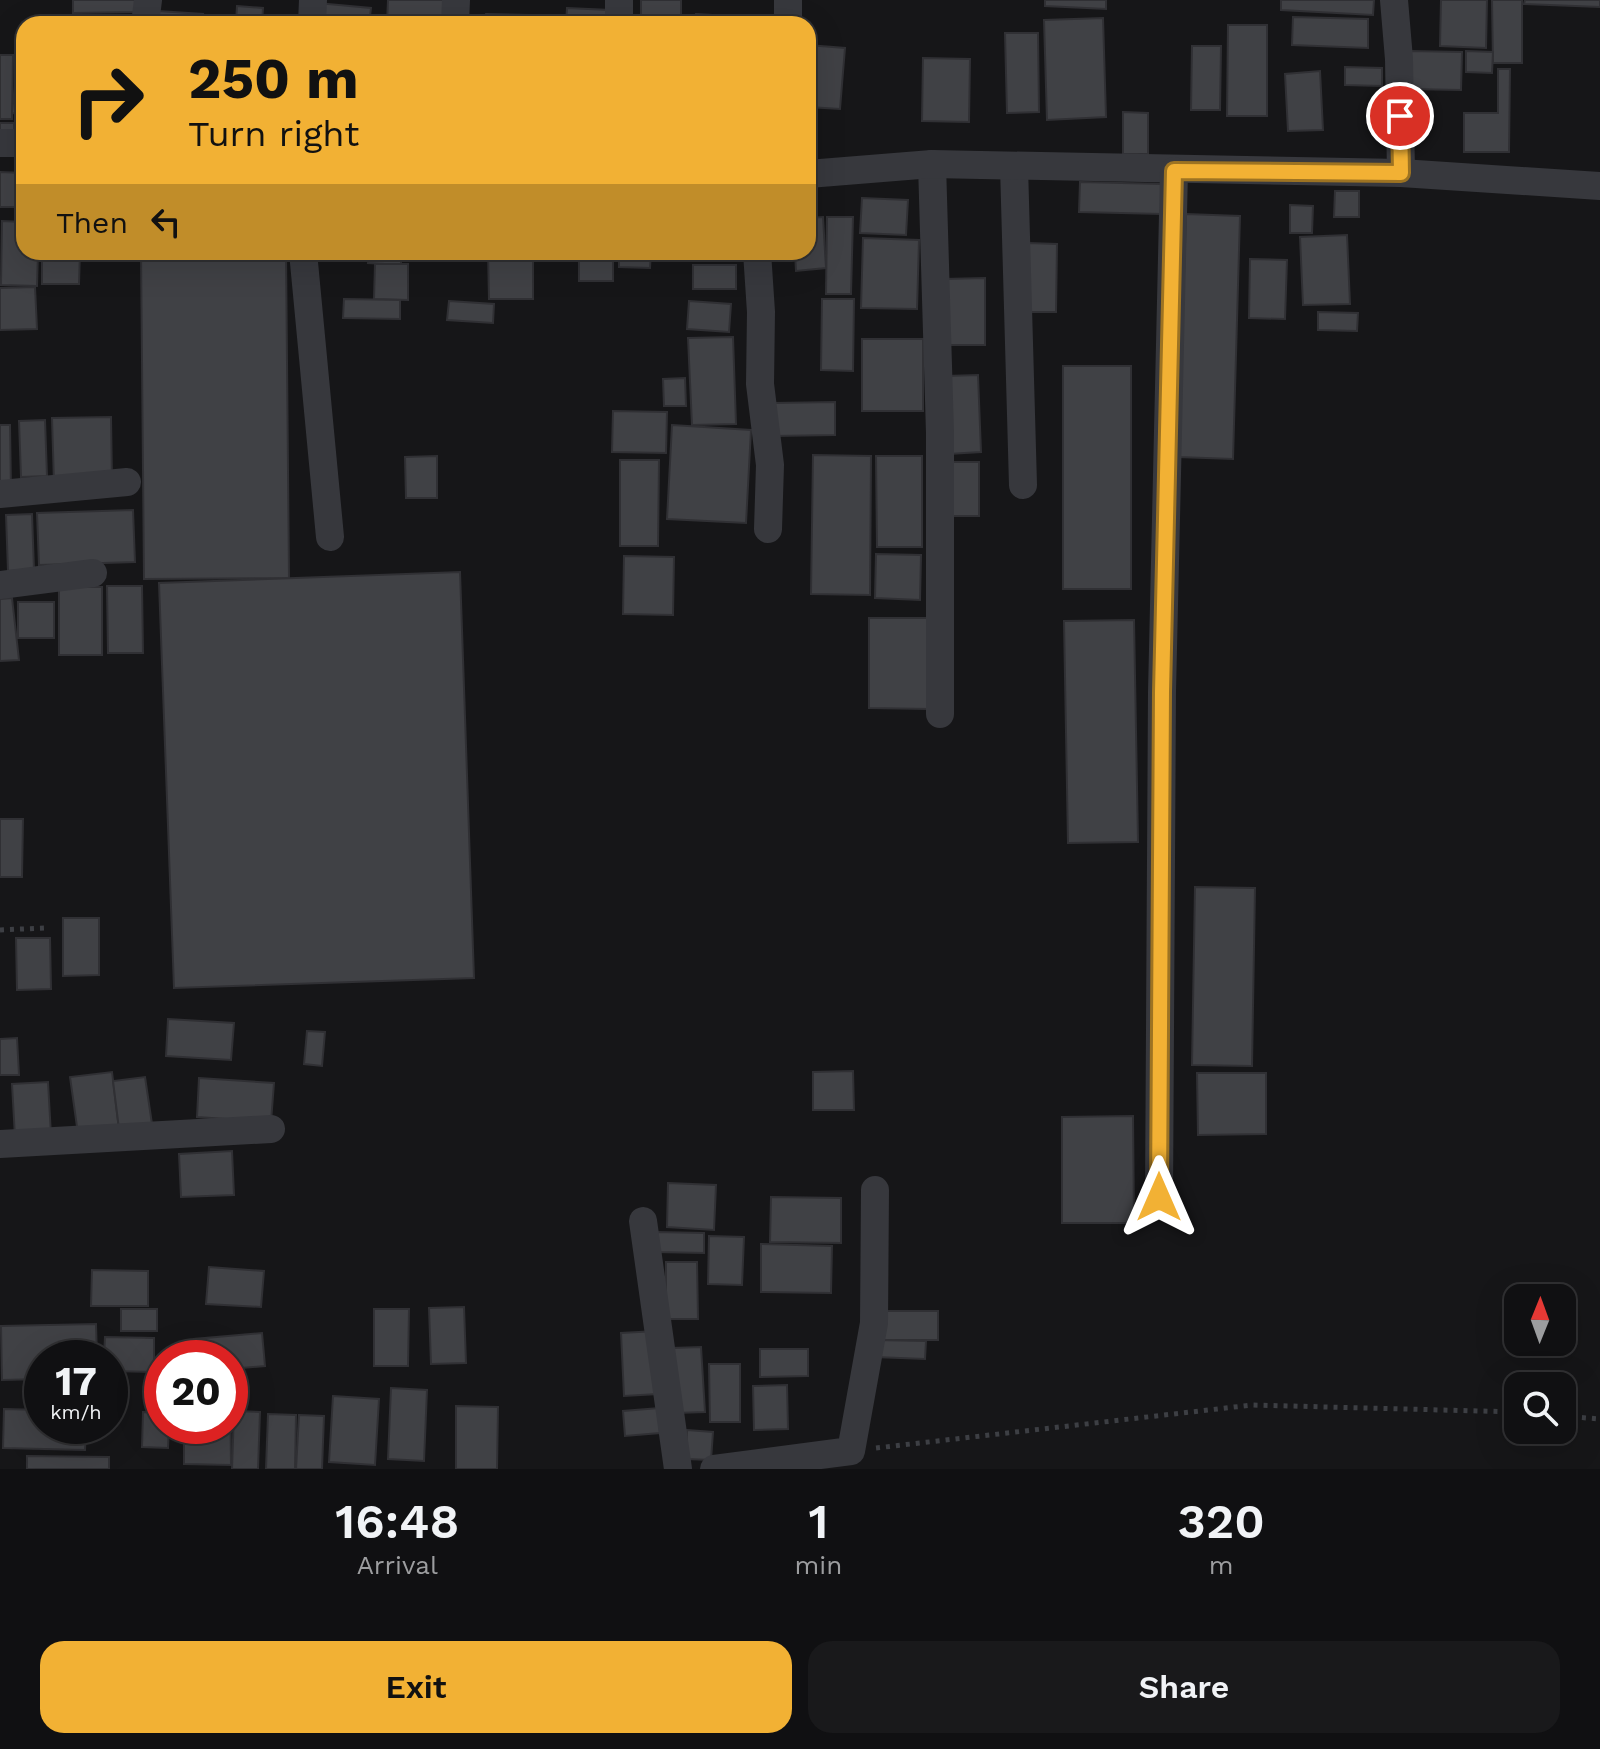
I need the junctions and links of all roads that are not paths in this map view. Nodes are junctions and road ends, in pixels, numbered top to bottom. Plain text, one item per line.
1 (1394, 0) edge
2 (932, 164) junction
3 (1014, 166) junction
4 (1174, 171) junction
5 (816, 173) edge
6 (1401, 173) junction
7 (1600, 186) edge
8 (304, 260) edge
9 (758, 260) edge
10 (127, 482) dead end
11 (1023, 485) dead end
12 (0, 494) edge
13 (768, 529) dead end
14 (330, 537) dead end
15 (93, 573) dead end
16 (0, 585) edge
17 (940, 714) dead end
18 (271, 1129) dead end
19 (0, 1144) edge
20 (875, 1190) dead end
21 (1159, 1197) dead end
22 (643, 1221) dead end
23 (678, 1469) edge
24 (714, 1469) edge

1 - 6 street
2 - 3 street
2 - 5 street
2 - 17 street
3 - 4 street
3 - 11 street
4 - 6 street
4 - 21 street
6 - 7 street
8 - 14 street
9 - 13 street
10 - 12 street
15 - 16 street
18 - 19 street
20 - 24 street
22 - 23 street

